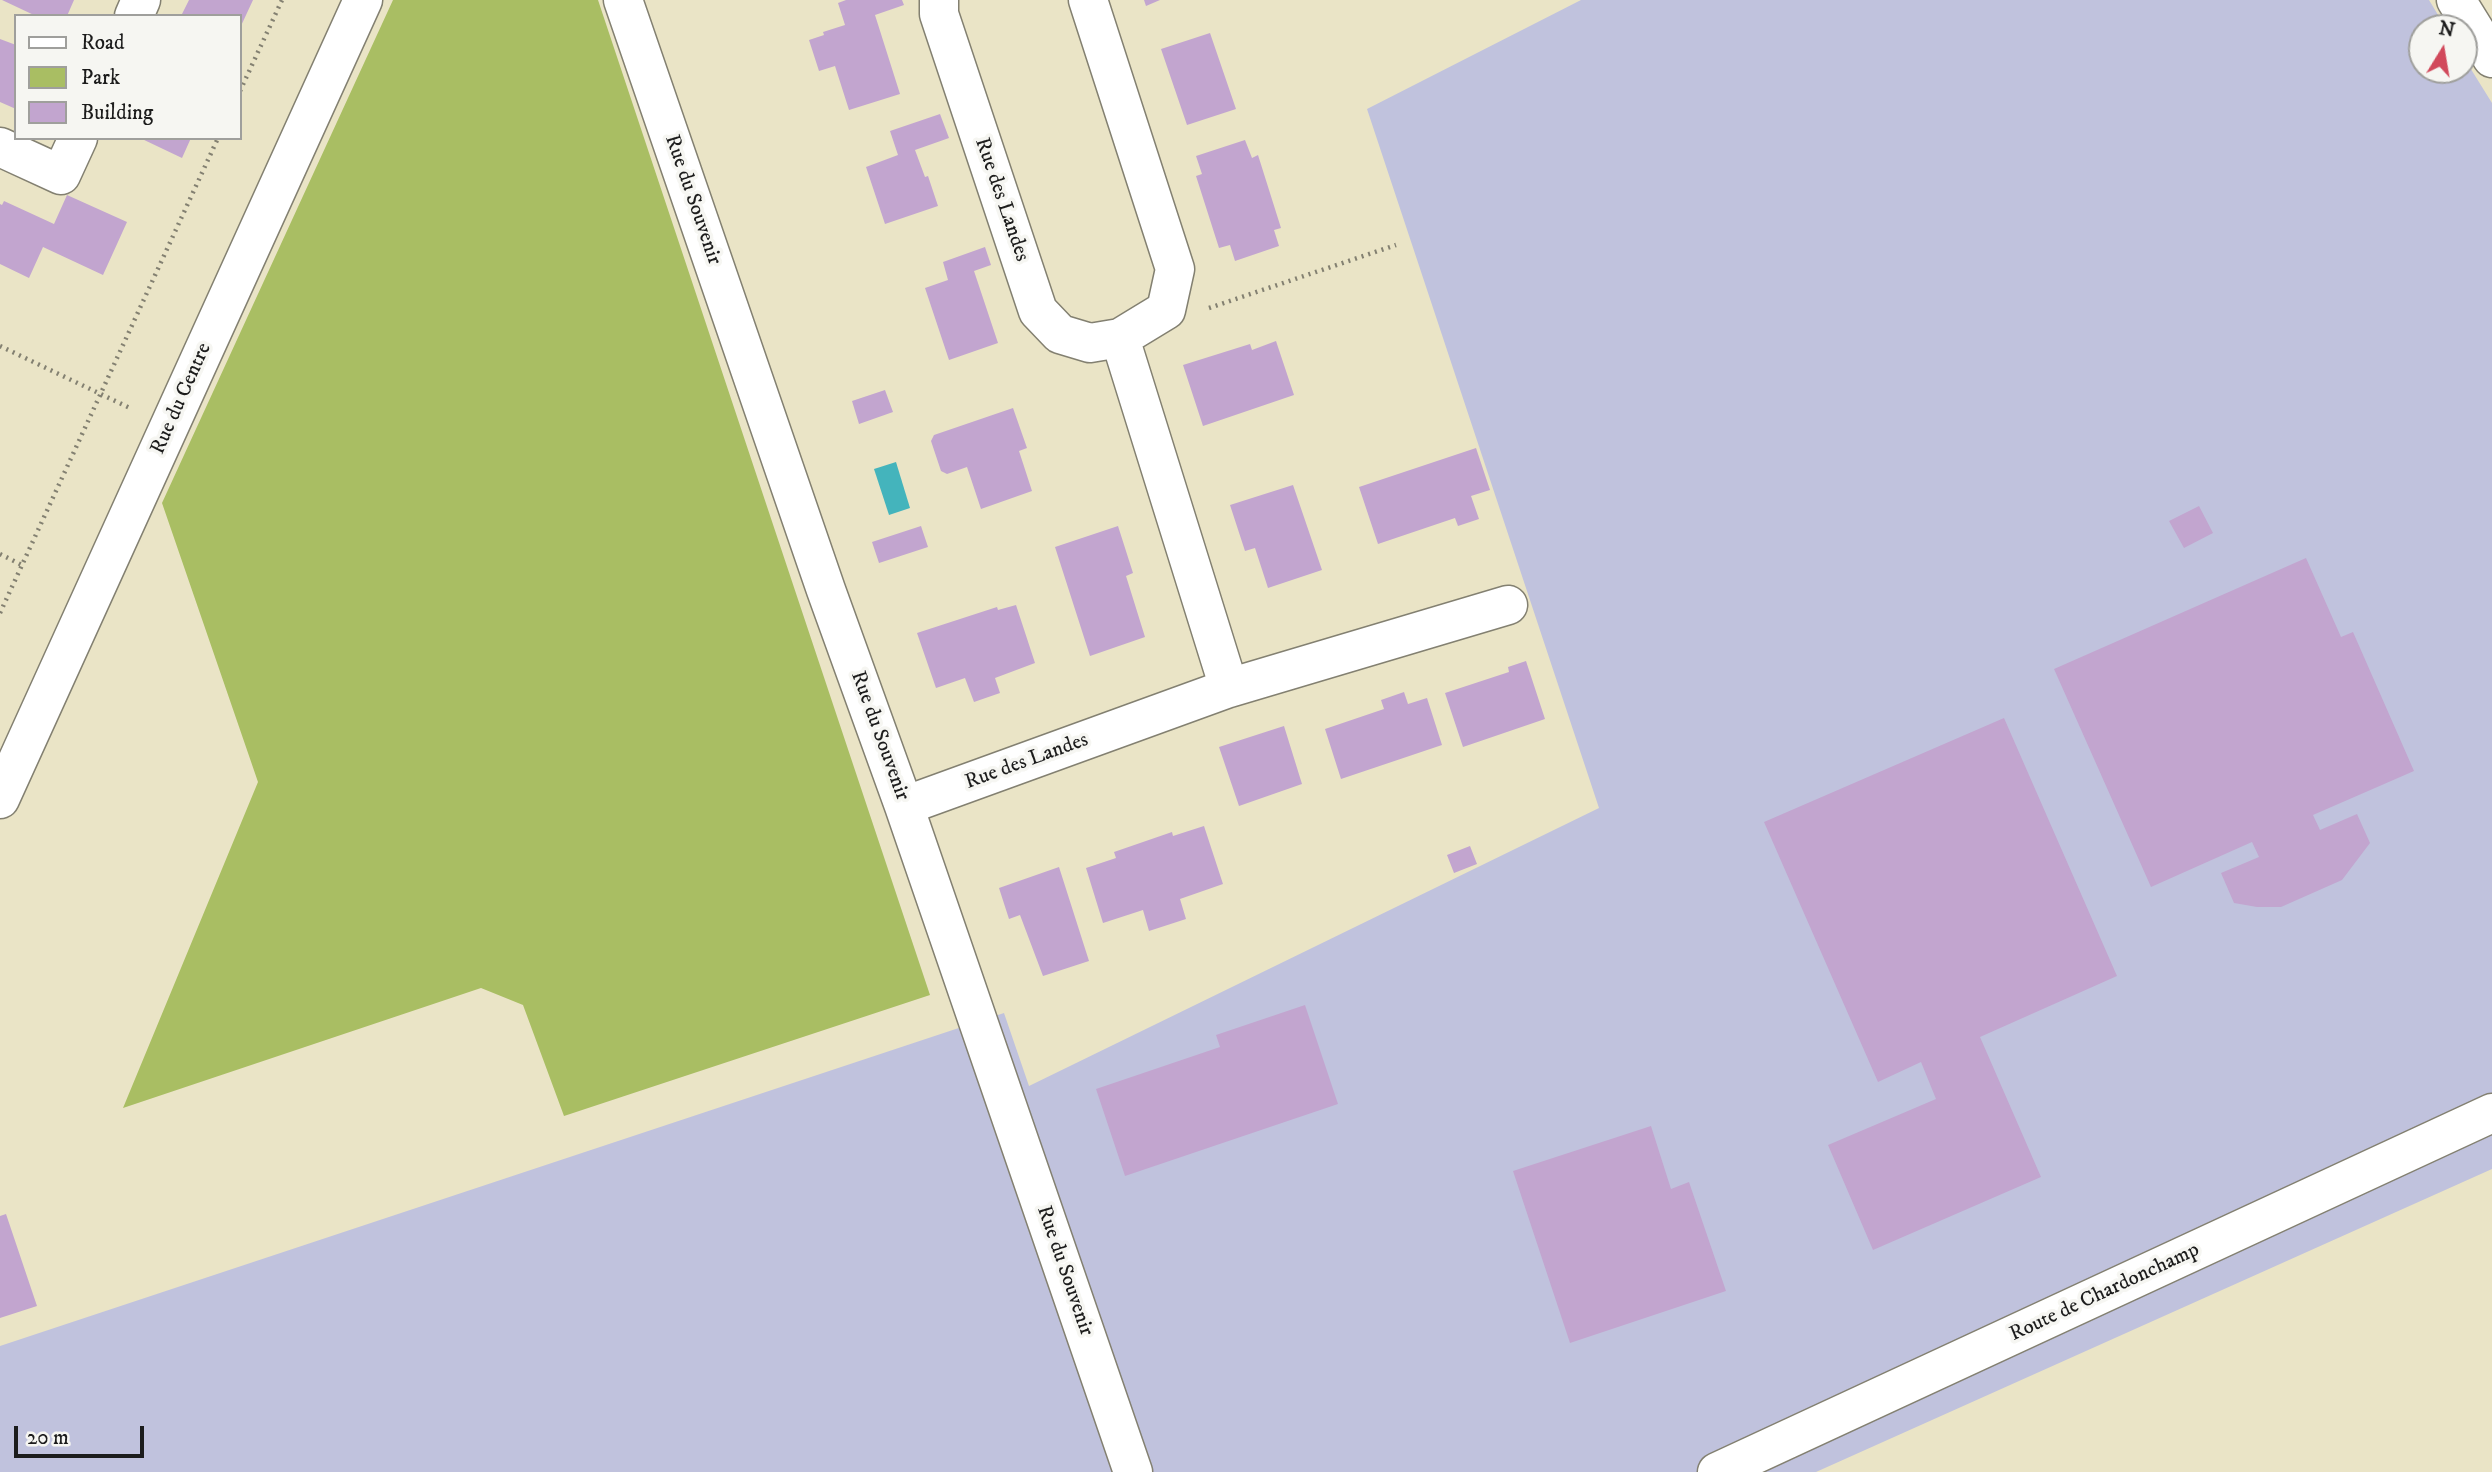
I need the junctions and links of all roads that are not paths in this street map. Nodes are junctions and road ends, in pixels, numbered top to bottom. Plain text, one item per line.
1 (363, 0) edge
2 (622, 0) edge
3 (939, 0) edge
4 (1088, 0) edge
5 (2456, 0) edge
6 (2492, 58) edge
7 (77, 140) edge
8 (0, 147) edge
9 (1120, 338) junction
10 (1508, 605) dead end
11 (1229, 688) junction
12 (0, 799) edge
13 (904, 806) junction
14 (2492, 1113) edge
15 (1133, 1472) edge
16 (1717, 1472) edge

1 - 12 street, Rue du Centre
2 - 13 street, Rue du Souvenir
3 - 9 street, Rue des Landes
4 - 9 street, Rue des Landes
5 - 6 street
7 - 8 street
9 - 11 street
10 - 11 street, Rue des Landes
11 - 13 street, Rue des Landes
13 - 15 street, Rue du Souvenir
14 - 16 street, Route de Chardonchamp

